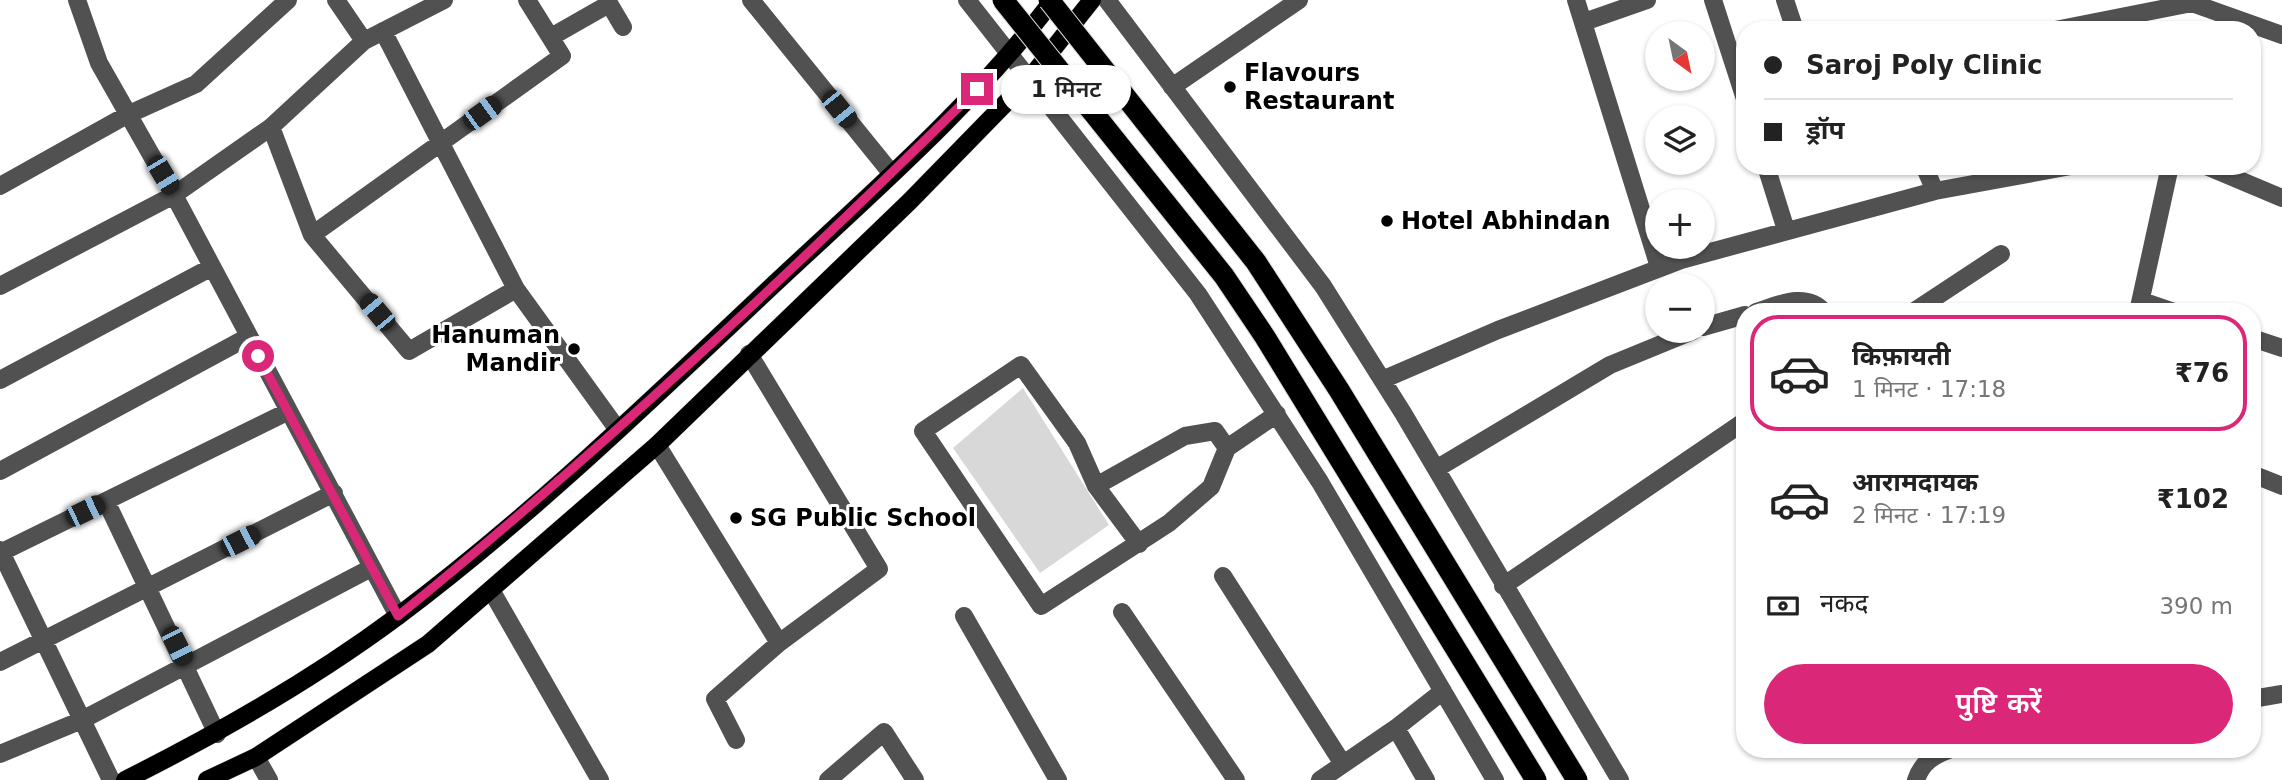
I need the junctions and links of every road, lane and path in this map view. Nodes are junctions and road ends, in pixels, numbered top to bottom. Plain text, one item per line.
1 (77, 0) edge
2 (288, 0) edge
3 (336, 0) edge
4 (444, 0) edge
5 (527, 0) edge
6 (751, 0) edge
7 (967, 0) edge
8 (1003, 0) edge
9 (1051, 0) edge
10 (1092, 0) edge
11 (1107, 0) edge
12 (1299, 0) edge
13 (1576, 0) edge
14 (1647, 0) edge
15 (1713, 0) edge
16 (1785, 0) edge
17 (608, 2) edge
18 (2195, 2) edge
19 (1792, 21) edge
20 (2100, 21) edge
21 (2245, 21) edge
22 (1584, 22) junction
23 (623, 27) dead end
24 (2261, 27) edge
25 (383, 31) junction
26 (2282, 35) edge
27 (551, 37) junction
28 (364, 41) junction
29 (1011, 55) junction
30 (1736, 71) edge
31 (1030, 78) junction
32 (1172, 87) junction
33 (127, 115) junction
34 (271, 127) junction
35 (442, 142) junction
36 (892, 174) junction
37 (1769, 175) edge
38 (1928, 175) edge
39 (2022, 175) edge
40 (2168, 175) edge
41 (2227, 175) edge
42 (0, 186) edge
43 (1935, 191) junction
44 (174, 195) junction
45 (2282, 198) edge
46 (1786, 230) junction
47 (312, 235) junction
48 (2001, 254) dead end
49 (212, 267) junction
50 (1659, 267) junction
51 (0, 286) edge
52 (516, 289) junction
53 (1786, 303) edge
54 (1812, 303) edge
55 (1927, 303) edge
56 (2141, 303) edge
57 (1736, 318) edge
58 (1715, 324) edge
59 (248, 337) junction
60 (2261, 341) edge
61 (1664, 343) edge
62 (2282, 348) edge
63 (749, 354) junction
64 (0, 380) edge
65 (1382, 380) junction
66 (287, 412) junction
67 (1277, 414) junction
68 (1736, 427) edge
69 (618, 430) junction
70 (657, 445) junction
71 (1227, 448) junction
72 (1436, 469) junction
73 (0, 471) edge
74 (2261, 478) edge
75 (1096, 486) junction
76 (2282, 486) edge
77 (334, 493) junction
78 (106, 501) junction
79 (1139, 544) junction
80 (0, 552) edge
81 (371, 568) junction
82 (1223, 576) dead end
83 (1503, 586) junction
84 (147, 588) junction
85 (491, 590) junction
86 (1122, 612) dead end
87 (398, 616) junction
88 (964, 616) dead end
89 (43, 640) junction
90 (779, 643) junction
91 (0, 662) edge
92 (186, 666) junction
93 (1443, 691) junction
94 (2282, 694) edge
95 (2261, 698) edge
96 (82, 720) junction
97 (1396, 728) junction
98 (217, 734) junction
99 (736, 740) dead end
100 (0, 754) edge
101 (256, 757) junction
102 (1932, 758) edge
103 (1343, 764) junction
104 (111, 780) edge
105 (125, 780) edge
106 (207, 780) edge
107 (269, 780) edge
108 (600, 780) edge
109 (828, 780) edge
110 (915, 780) edge
111 (1058, 780) edge
112 (1236, 780) edge
113 (1320, 780) edge
114 (1426, 780) edge
115 (1494, 780) edge
116 (1536, 780) edge
117 (1577, 780) edge
118 (1620, 780) edge
119 (1916, 780) edge

1 - 33 street
2 - 33 street
3 - 28 street
4 - 25 street
5 - 27 street
6 - 36 street
7 - 29 street
8 - 116 highway, bridge
9 - 29 main road
9 - 117 highway, bridge
10 - 31 main road
11 - 32 street
12 - 32 street
13 - 22 street
14 - 22 street
15 - 30 street
16 - 19 street
17 - 23 street
17 - 27 street
18 - 20 street
18 - 21 street
22 - 50 street
24 - 26 street
25 - 28 street
25 - 35 street
27 - 35 street
28 - 34 street
29 - 31 street
29 - 36 main road
31 - 63 main road
31 - 67 street
32 - 65 street
33 - 42 street
33 - 44 street
34 - 44 street
34 - 47 street
35 - 47 street
35 - 52 street
36 - 69 main road
37 - 46 street
38 - 43 street
39 - 43 street
40 - 56 street
41 - 45 street
43 - 46 street
44 - 49 street
44 - 51 street
46 - 50 street
47 - 52 street
48 - 55 street
49 - 59 street
49 - 64 street
50 - 65 street
52 - 69 street
53 - 54 street
57 - 58 street
59 - 66 street
59 - 73 street
60 - 62 street
61 - 72 street
63 - 70 main road
63 - 90 street
65 - 72 street
66 - 77 street
66 - 78 street
67 - 71 street
67 - 93 street
68 - 83 street
69 - 87 main road
70 - 85 main road
70 - 90 street
71 - 75 street
71 - 79 street
72 - 83 street
74 - 76 street
75 - 79 street
75 - 79 street
77 - 81 street
77 - 84 street
78 - 80 street
78 - 84 street
80 - 89 street
81 - 87 street
81 - 92 street
82 - 103 street
83 - 118 street
84 - 89 street
84 - 92 street
85 - 101 main road
85 - 108 street
86 - 112 street
87 - 98 main road
88 - 111 street
89 - 91 street
89 - 96 street
90 - 99 street
92 - 96 street
92 - 98 street
93 - 97 street
93 - 115 street
94 - 95 street
96 - 100 street
96 - 104 street
97 - 103 street
97 - 114 street
98 - 105 main road
101 - 106 main road
101 - 107 street
102 - 119 street
103 - 113 street
109 - 110 street

